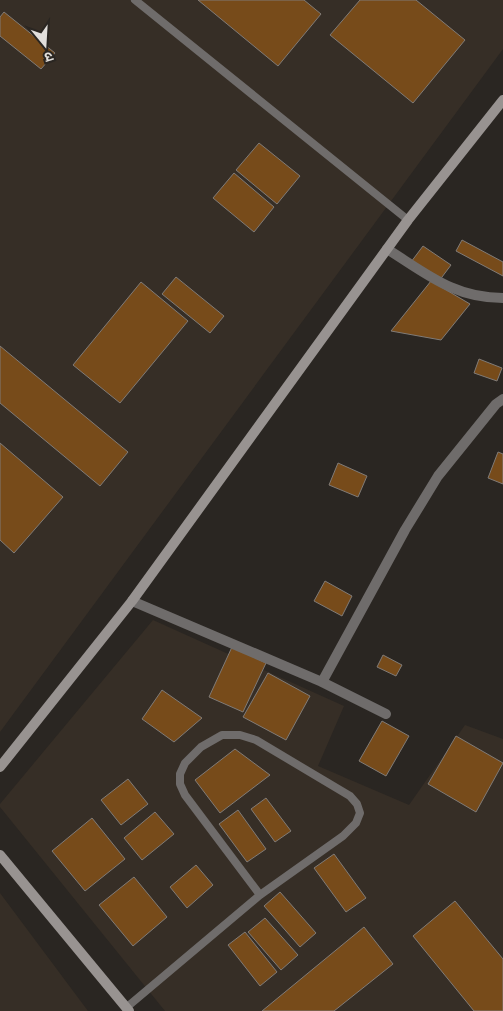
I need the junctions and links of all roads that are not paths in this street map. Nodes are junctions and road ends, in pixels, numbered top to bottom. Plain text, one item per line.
1 (135, 0) edge
2 (503, 100) edge
3 (408, 220) junction
4 (388, 249) junction
5 (503, 298) edge
6 (503, 399) edge
7 (132, 601) junction
8 (322, 682) junction
9 (386, 714) dead end
10 (0, 767) edge
11 (0, 855) edge
12 (260, 895) junction
13 (128, 1009) edge

1 - 3 lane
2 - 3 street
3 - 4 street
4 - 5 street
4 - 7 street
6 - 8 street
7 - 8 street
7 - 10 street
8 - 9 street
11 - 13 street
12 - 12 lane
12 - 13 lane

